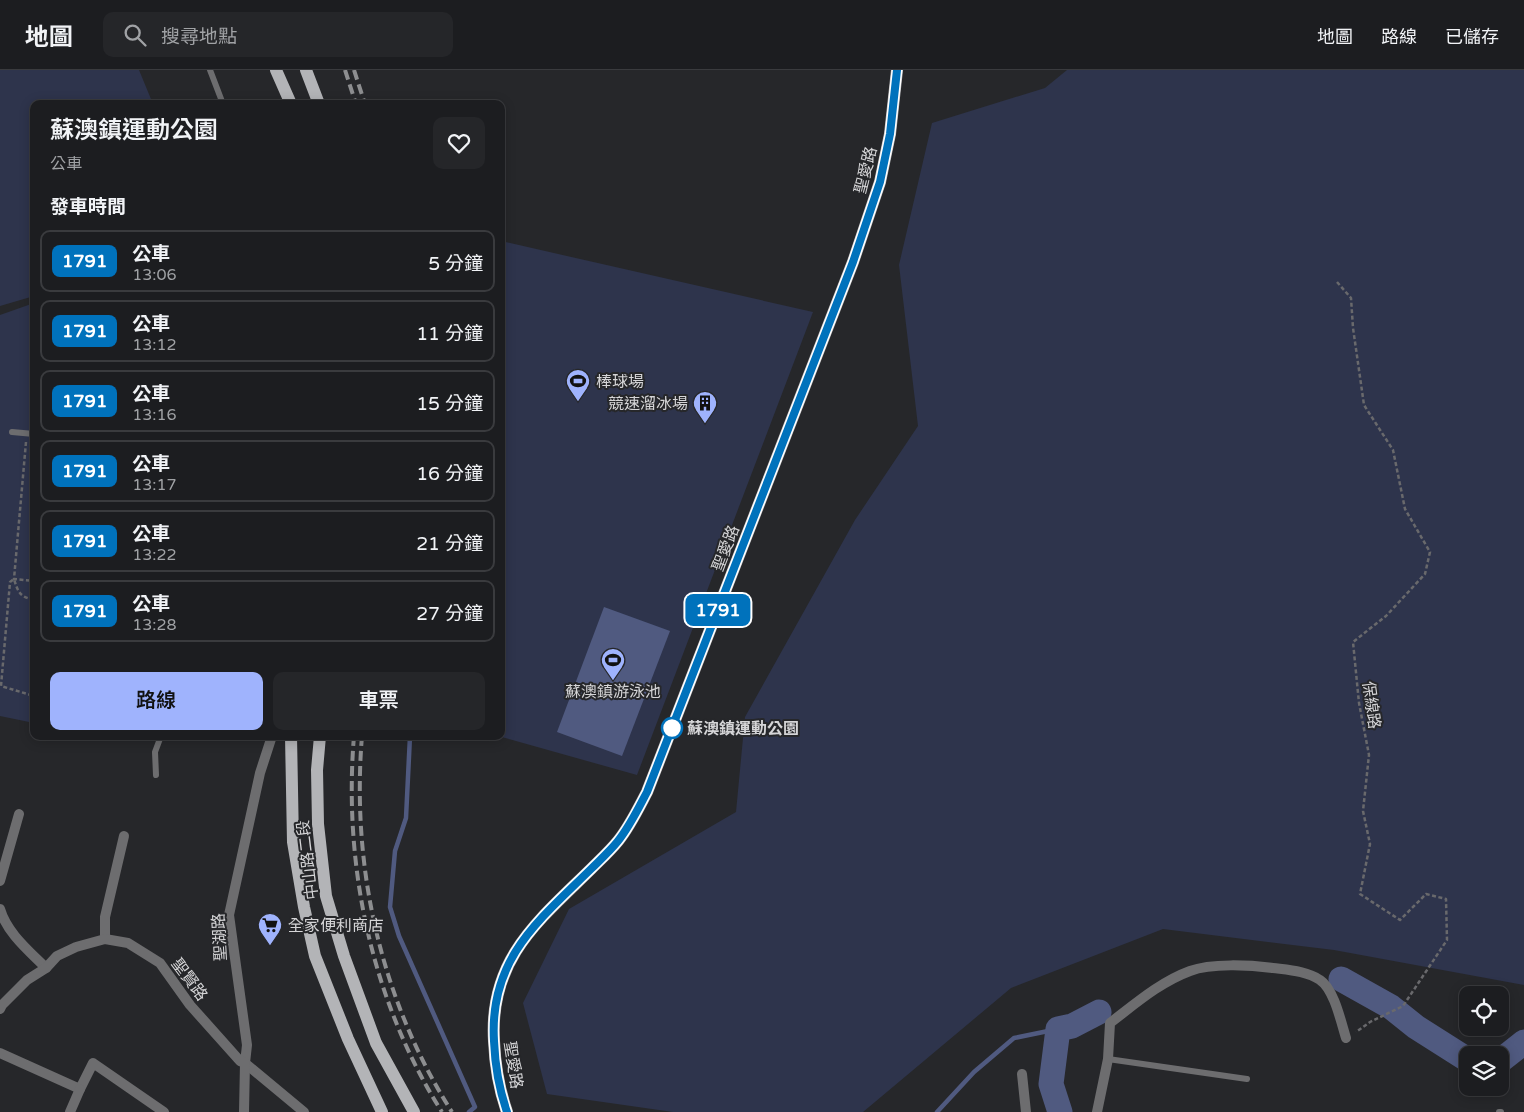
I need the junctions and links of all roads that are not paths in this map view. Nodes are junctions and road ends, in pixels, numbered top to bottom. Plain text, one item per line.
1 (210, 70) edge
2 (276, 70) edge
3 (306, 70) edge
4 (897, 70) edge
5 (221, 100) edge
6 (289, 100) edge
7 (317, 100) edge
8 (12, 432) dead end
9 (30, 434) edge
10 (160, 740) edge
11 (271, 740) edge
12 (291, 740) edge
13 (320, 740) edge
14 (156, 775) dead end
15 (19, 814) dead end
16 (124, 836) dead end
17 (0, 880) edge
18 (0, 909) edge
19 (105, 939) junction
20 (46, 968) junction
21 (0, 1009) edge
22 (1346, 1038) road end
23 (0, 1053) edge
24 (1108, 1059) junction
25 (245, 1064) junction
26 (1022, 1074) dead end
27 (1247, 1079) dead end
28 (80, 1089) junction
29 (159, 1110) edge
30 (70, 1112) edge
31 (244, 1112) edge
32 (304, 1112) edge
33 (382, 1112) edge
34 (414, 1112) edge
35 (507, 1112) edge
36 (1026, 1112) edge
37 (1097, 1112) edge

1 - 5 lane
2 - 6 main road
3 - 7 main road
4 - 35 main road, 聖愛路
8 - 9 lane
10 - 14 lane
11 - 25 street, 聖湖路
12 - 33 main road, 中山路二段
13 - 34 main road, 中山路二段
15 - 17 street
16 - 19 street
18 - 20 street
19 - 20 street, 聖賢路
19 - 25 street, 聖賢路
20 - 21 street, 聖賢路
22 - 24 street
23 - 28 street
24 - 27 lane
24 - 37 street
25 - 31 street, 聖湖路
25 - 32 street
26 - 36 street
28 - 29 street
28 - 30 street

